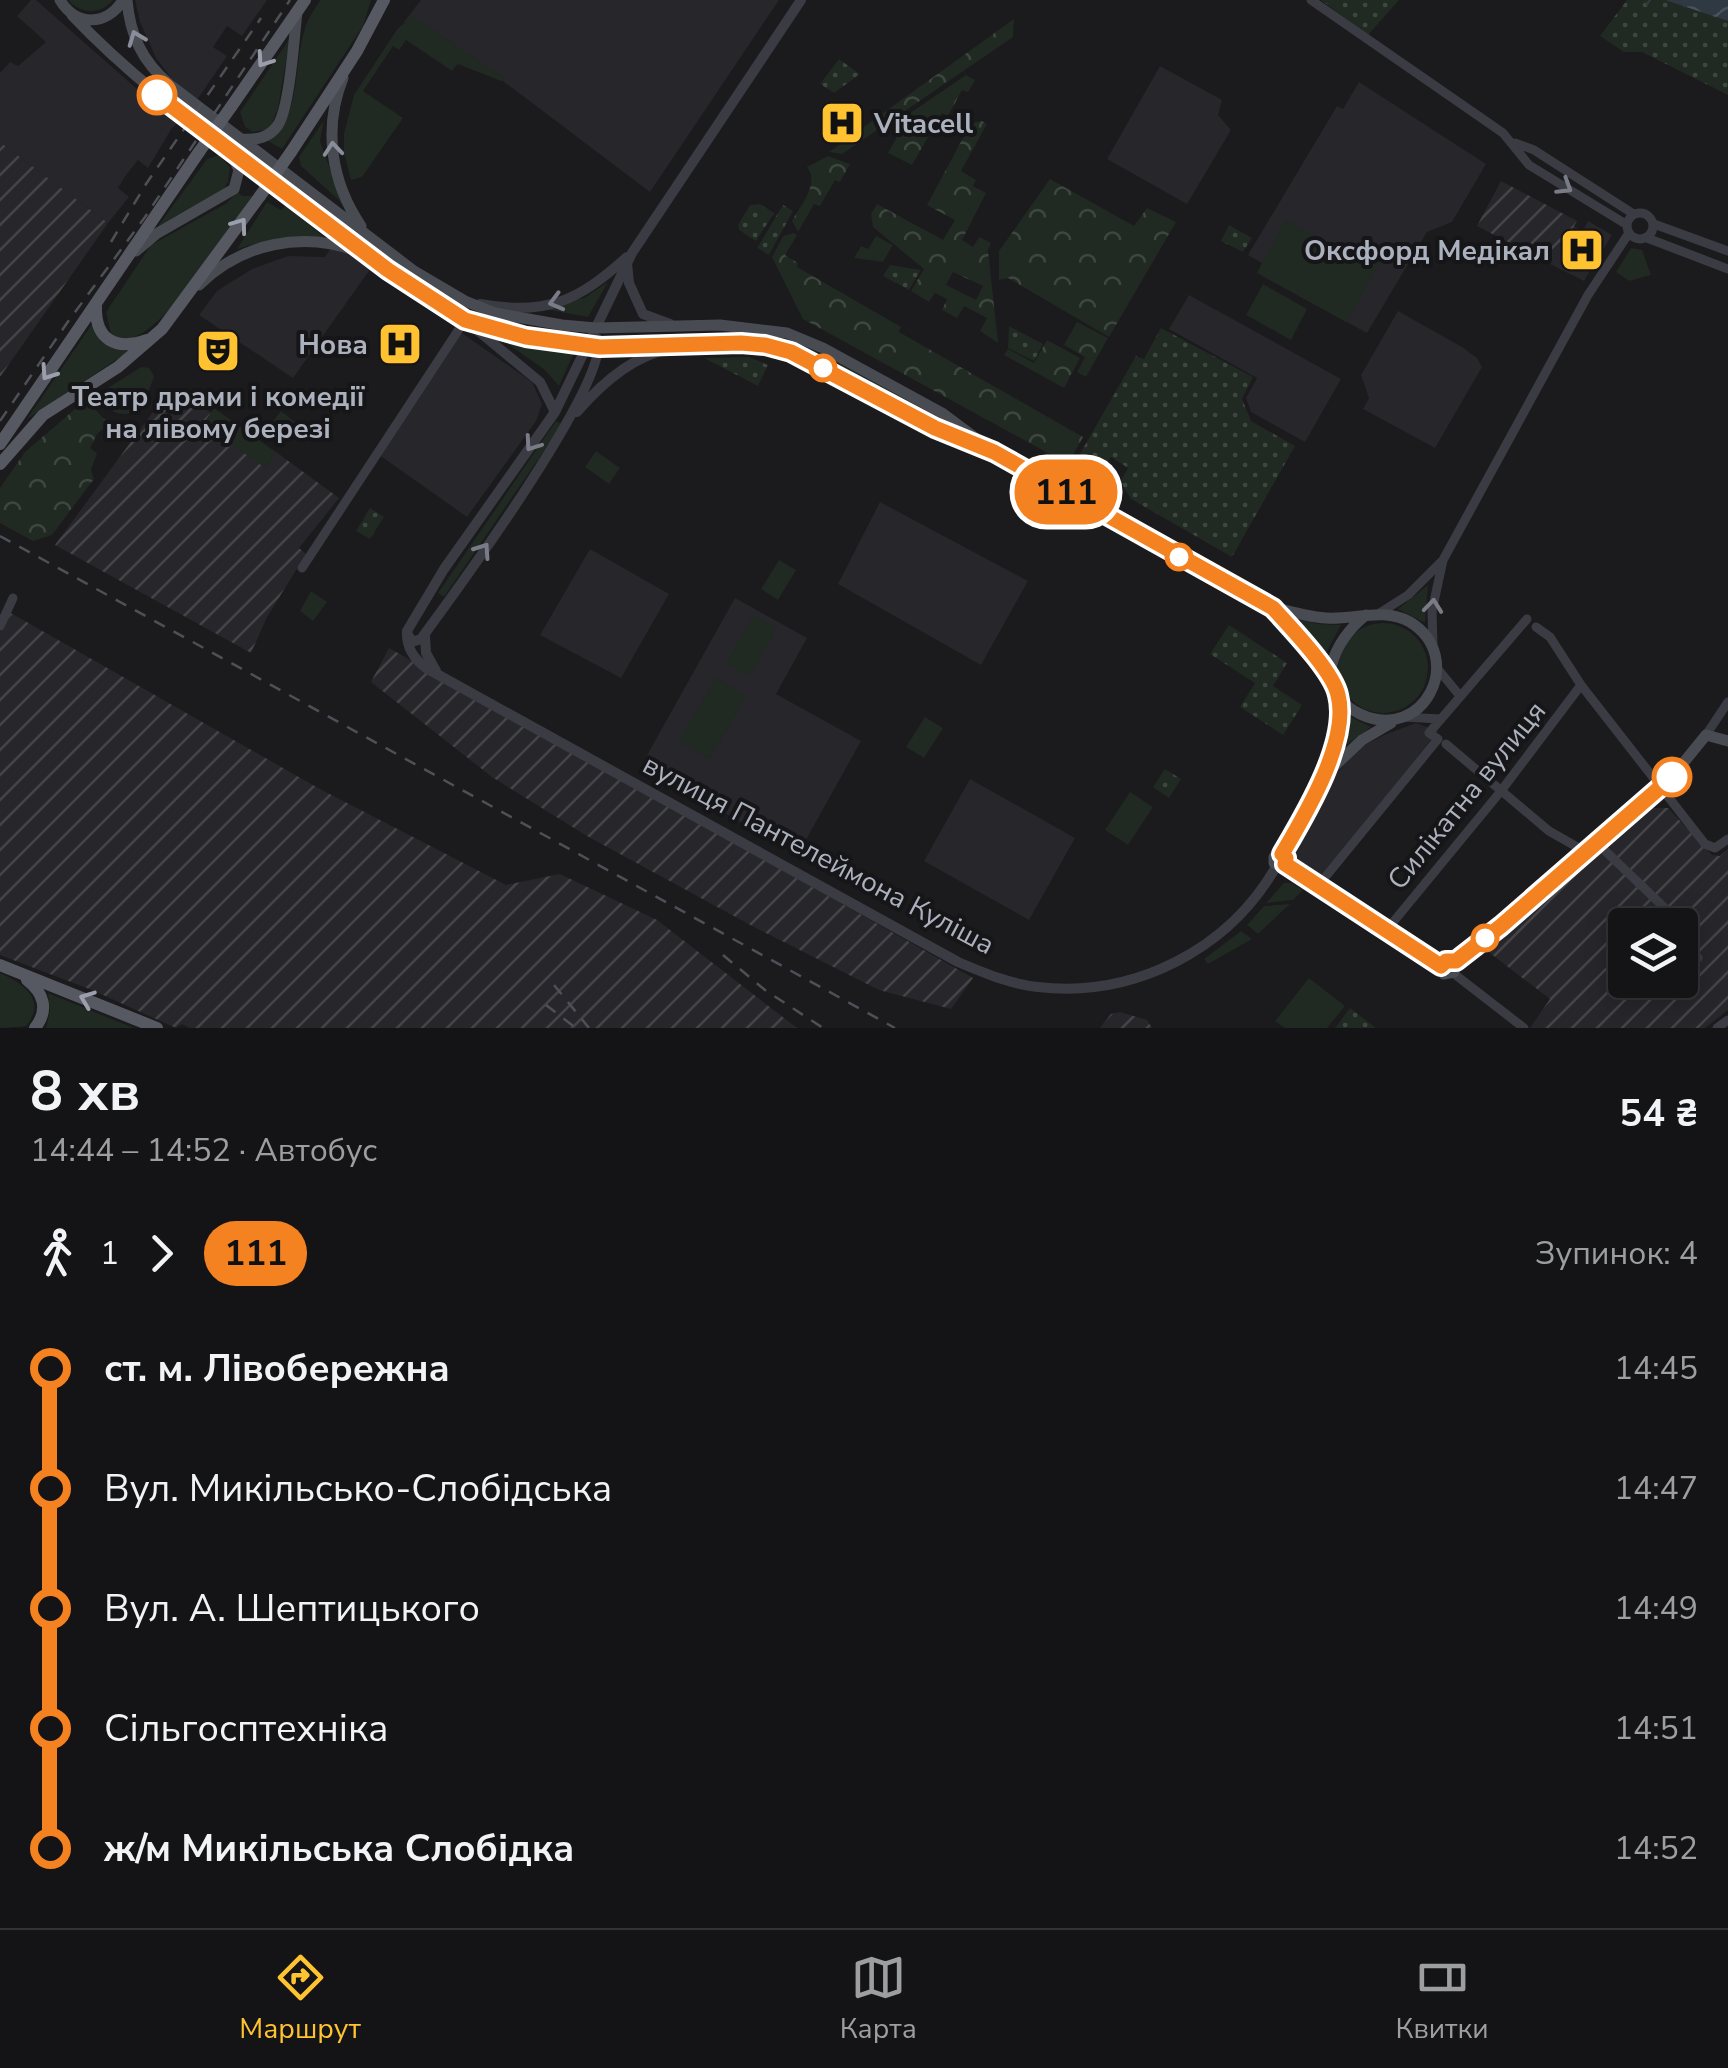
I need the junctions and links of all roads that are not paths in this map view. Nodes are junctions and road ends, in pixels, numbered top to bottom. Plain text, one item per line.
1 (125, 0) edge
2 (376, 0) edge
3 (384, 0) edge
4 (800, 0) edge
5 (1310, 0) edge
6 (63, 6) edge
7 (301, 6) edge
8 (357, 51) junction
9 (237, 137) junction
10 (1513, 142) junction
11 (228, 148) junction
12 (1632, 213) junction
13 (1654, 224) junction
14 (1626, 228) junction
15 (370, 238) junction
16 (1647, 238) junction
17 (1728, 251) edge
18 (368, 254) junction
19 (629, 258) junction
20 (1728, 269) edge
21 (118, 272) junction
22 (190, 295) junction
23 (465, 301) junction
24 (96, 303) junction
25 (465, 320) junction
26 (676, 326) junction
27 (596, 328) junction
28 (153, 338) junction
29 (687, 344) junction
30 (594, 346) junction
31 (554, 412) junction
32 (573, 416) junction
33 (0, 444) edge
34 (994, 452) junction
35 (0, 464) edge
36 (1443, 560) junction
37 (302, 568) dead end
38 (12, 598) dead end
39 (1273, 608) junction
40 (1372, 615) junction
41 (1526, 619) dead end
42 (0, 626) edge
43 (1536, 627) dead end
44 (428, 630) junction
45 (406, 631) junction
46 (1434, 654) junction
47 (1437, 668) junction
48 (438, 674) junction
49 (1581, 685) junction
50 (1336, 690) junction
51 (1460, 696) junction
52 (1728, 702) edge
53 (1401, 718) junction
54 (1440, 719) junction
55 (1706, 735) junction
56 (1728, 741) edge
57 (1446, 744) dead end
58 (1324, 776) junction
59 (1663, 788) junction
60 (1501, 791) junction
61 (1728, 840) edge
62 (1597, 842) junction
63 (1586, 852) junction
64 (1281, 861) junction
65 (1318, 886) junction
66 (1665, 908) edge
67 (1385, 932) junction
68 (0, 965) edge
69 (1449, 968) junction
70 (17, 973) junction
71 (1728, 1020) edge
72 (35, 1028) edge
73 (157, 1028) edge
74 (1524, 1028) edge
75 (1716, 1028) edge

1 - 6 main road
9 -> 1 main road
2 - 8 main road
3 - 8 main road
4 - 19 street
5 - 10 street
6 - 11 main road
7 - 9 main road
7 -> 21 main road, bridge
15 -> 8 main road
22 -> 8 main road, bridge
9 - 15 main road
10 - 12 street
10 -> 14 street
11 - 18 main road
11 - 21 main road
12 - 13 street
12 - 14 street
13 - 16 street
13 - 17 street
14 - 16 street
14 - 36 street
15 - 23 main road
16 - 20 street
18 - 22 main road
18 - 25 main road
19 -> 23 street
19 - 26 street
19 - 27 street
21 - 24 main road
22 - 28 main road
23 - 27 main road
24 - 28 main road
24 -> 33 main road
25 - 30 main road
25 - 31 street
25 - 37 street
26 - 27 main road
26 - 34 main road
27 - 30 street
28 - 35 main road
29 - 30 main road
29 - 32 street
29 - 34 main road
30 - 31 street
30 - 32 street
31 -> 45 street
44 -> 32 street
34 - 39 main road
36 - 40 street
46 -> 36 street
38 - 42 street
39 - 40 main road
39 - 50 main road
40 - 46 main road
40 - 50 main road
41 - 51 street
43 - 49 street
44 - 45 street
44 - 48 street
45 - 48 street, вулиця Пантелеймона Куліша
46 - 47 main road
47 - 51 street
47 - 53 main road
48 - 64 street, вулиця Пантелеймона Куліша
49 - 59 street
49 - 60 street, Силікатна вулиця
50 - 53 main road
50 - 58 main road, вулиця Пантелеймона Куліша
51 - 54 street
52 - 55 street
53 - 54 street
53 - 58 main road, вулиця Пантелеймона Куліша
54 - 65 street
55 - 56 main road
55 - 59 main road
57 - 60 street
58 - 64 main road, вулиця Пантелеймона Куліша
59 - 61 street
59 - 62 main road
60 - 63 street
60 - 67 street, Силікатна вулиця
62 - 63 main road
62 - 66 street
63 - 69 main road
64 - 65 main road
65 - 67 main road
67 - 69 main road
68 - 70 main road
69 - 74 street
70 - 72 main road
73 -> 70 main road
71 - 75 street

